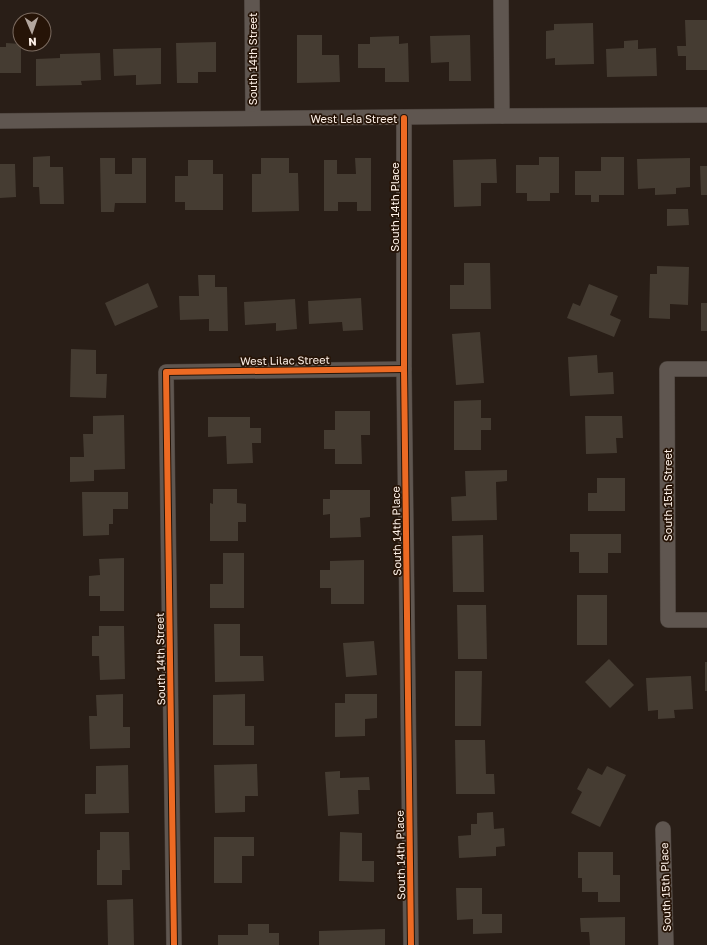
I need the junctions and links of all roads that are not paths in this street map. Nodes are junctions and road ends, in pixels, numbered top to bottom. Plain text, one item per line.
1 (252, 0) edge
2 (501, 0) edge
3 (502, 116) junction
4 (707, 116) edge
5 (252, 118) junction
6 (404, 118) junction
7 (0, 121) edge
8 (707, 368) edge
9 (404, 369) junction
10 (166, 372) joint
11 (707, 620) edge
12 (663, 829) dead end
13 (174, 945) edge
14 (411, 945) edge
15 (666, 945) edge

1 - 5 street, South 14th Street
2 - 3 street
3 - 4 street, West Lela Street
3 - 6 street, West Lela Street
5 - 6 street, West Lela Street
5 - 7 street, West Lela Street
6 - 9 street, South 14th Place
8 - 11 street, South 15th Street
9 - 10 street, West Lilac Street
9 - 14 street, South 14th Place
10 - 13 street, South 14th Street
12 - 15 street, South 15th Place

